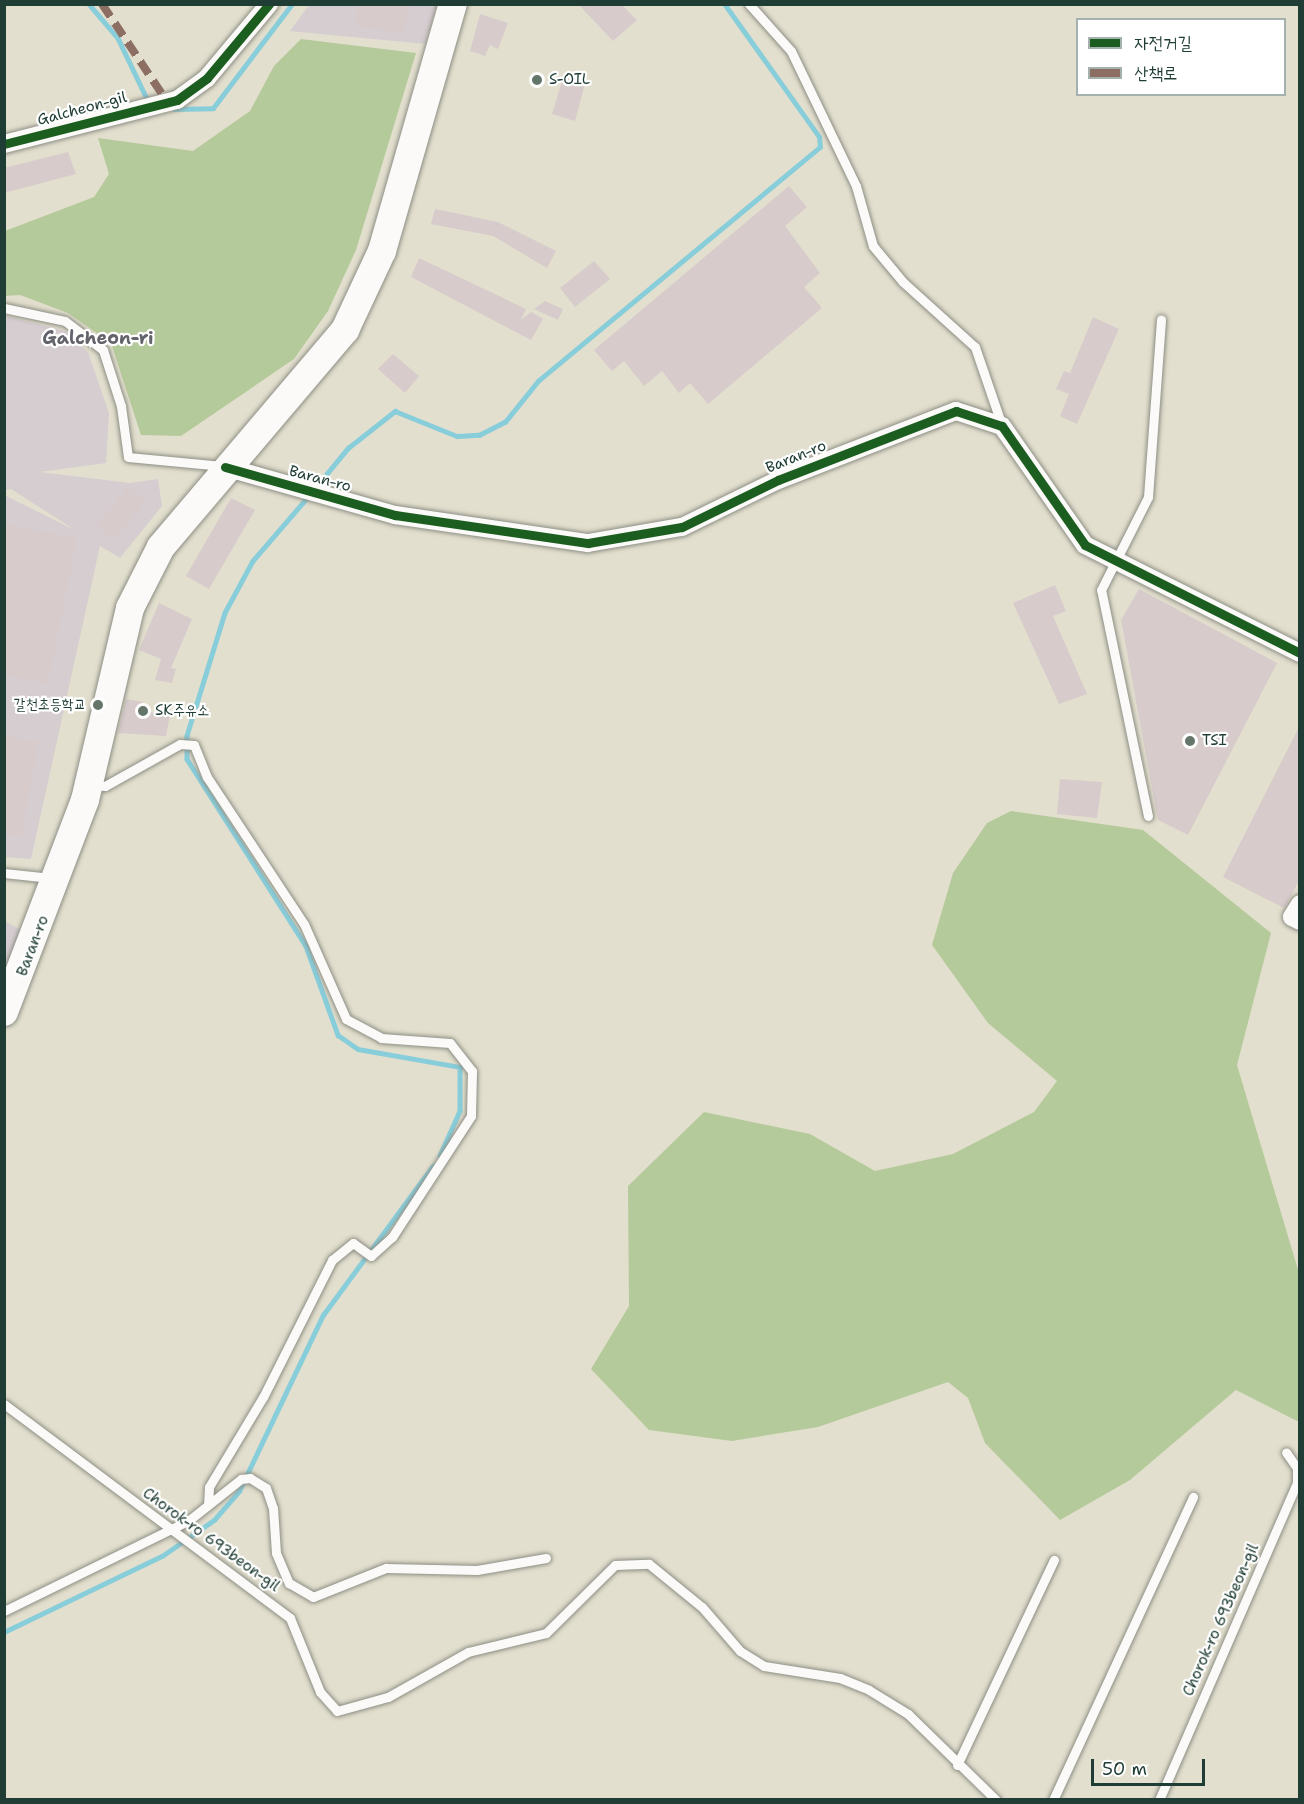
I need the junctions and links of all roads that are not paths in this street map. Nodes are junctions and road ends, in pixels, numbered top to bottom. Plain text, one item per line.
1 (269, 4) edge
2 (453, 4) edge
3 (749, 4) edge
4 (4, 144) edge
5 (4, 308) edge
6 (1161, 319) dead end
7 (1002, 426) junction
8 (225, 467) junction
9 (1114, 560) junction
10 (1299, 653) edge
11 (88, 785) junction
12 (1148, 816) dead end
13 (4, 873) edge
14 (59, 879) junction
15 (1299, 904) edge
16 (1299, 921) edge
17 (4, 1012) edge
18 (4, 1404) edge
19 (1286, 1452) dead end
20 (1192, 1497) dead end
21 (208, 1505) junction
22 (169, 1531) junction
23 (546, 1558) dead end
24 (1054, 1560) dead end
25 (4, 1611) edge
26 (957, 1765) junction
27 (996, 1800) edge
28 (1053, 1800) edge
29 (1159, 1800) edge

1 - 4 street, Galcheon-gil
2 - 8 main road, Baran-ro
3 - 7 lane
5 - 8 lane, Baran-ro
6 - 9 lane
7 - 8 street, Baran-ro
7 - 9 street
8 - 11 main road, Baran-ro
9 - 10 street
9 - 12 lane
11 - 14 main road, Baran-ro
11 - 21 lane
13 - 14 lane
14 - 17 main road, Baran-ro
15 - 16 street
18 - 22 lane, Chorok-ro 693beon-gil
19 - 29 lane, Chorok-ro 693beon-gil
20 - 28 lane
21 - 22 lane
21 - 23 lane
22 - 25 lane
22 - 26 lane, Chorok-ro 693beon-gil
24 - 26 lane
26 - 27 lane, Chorok-ro 693beon-gil

